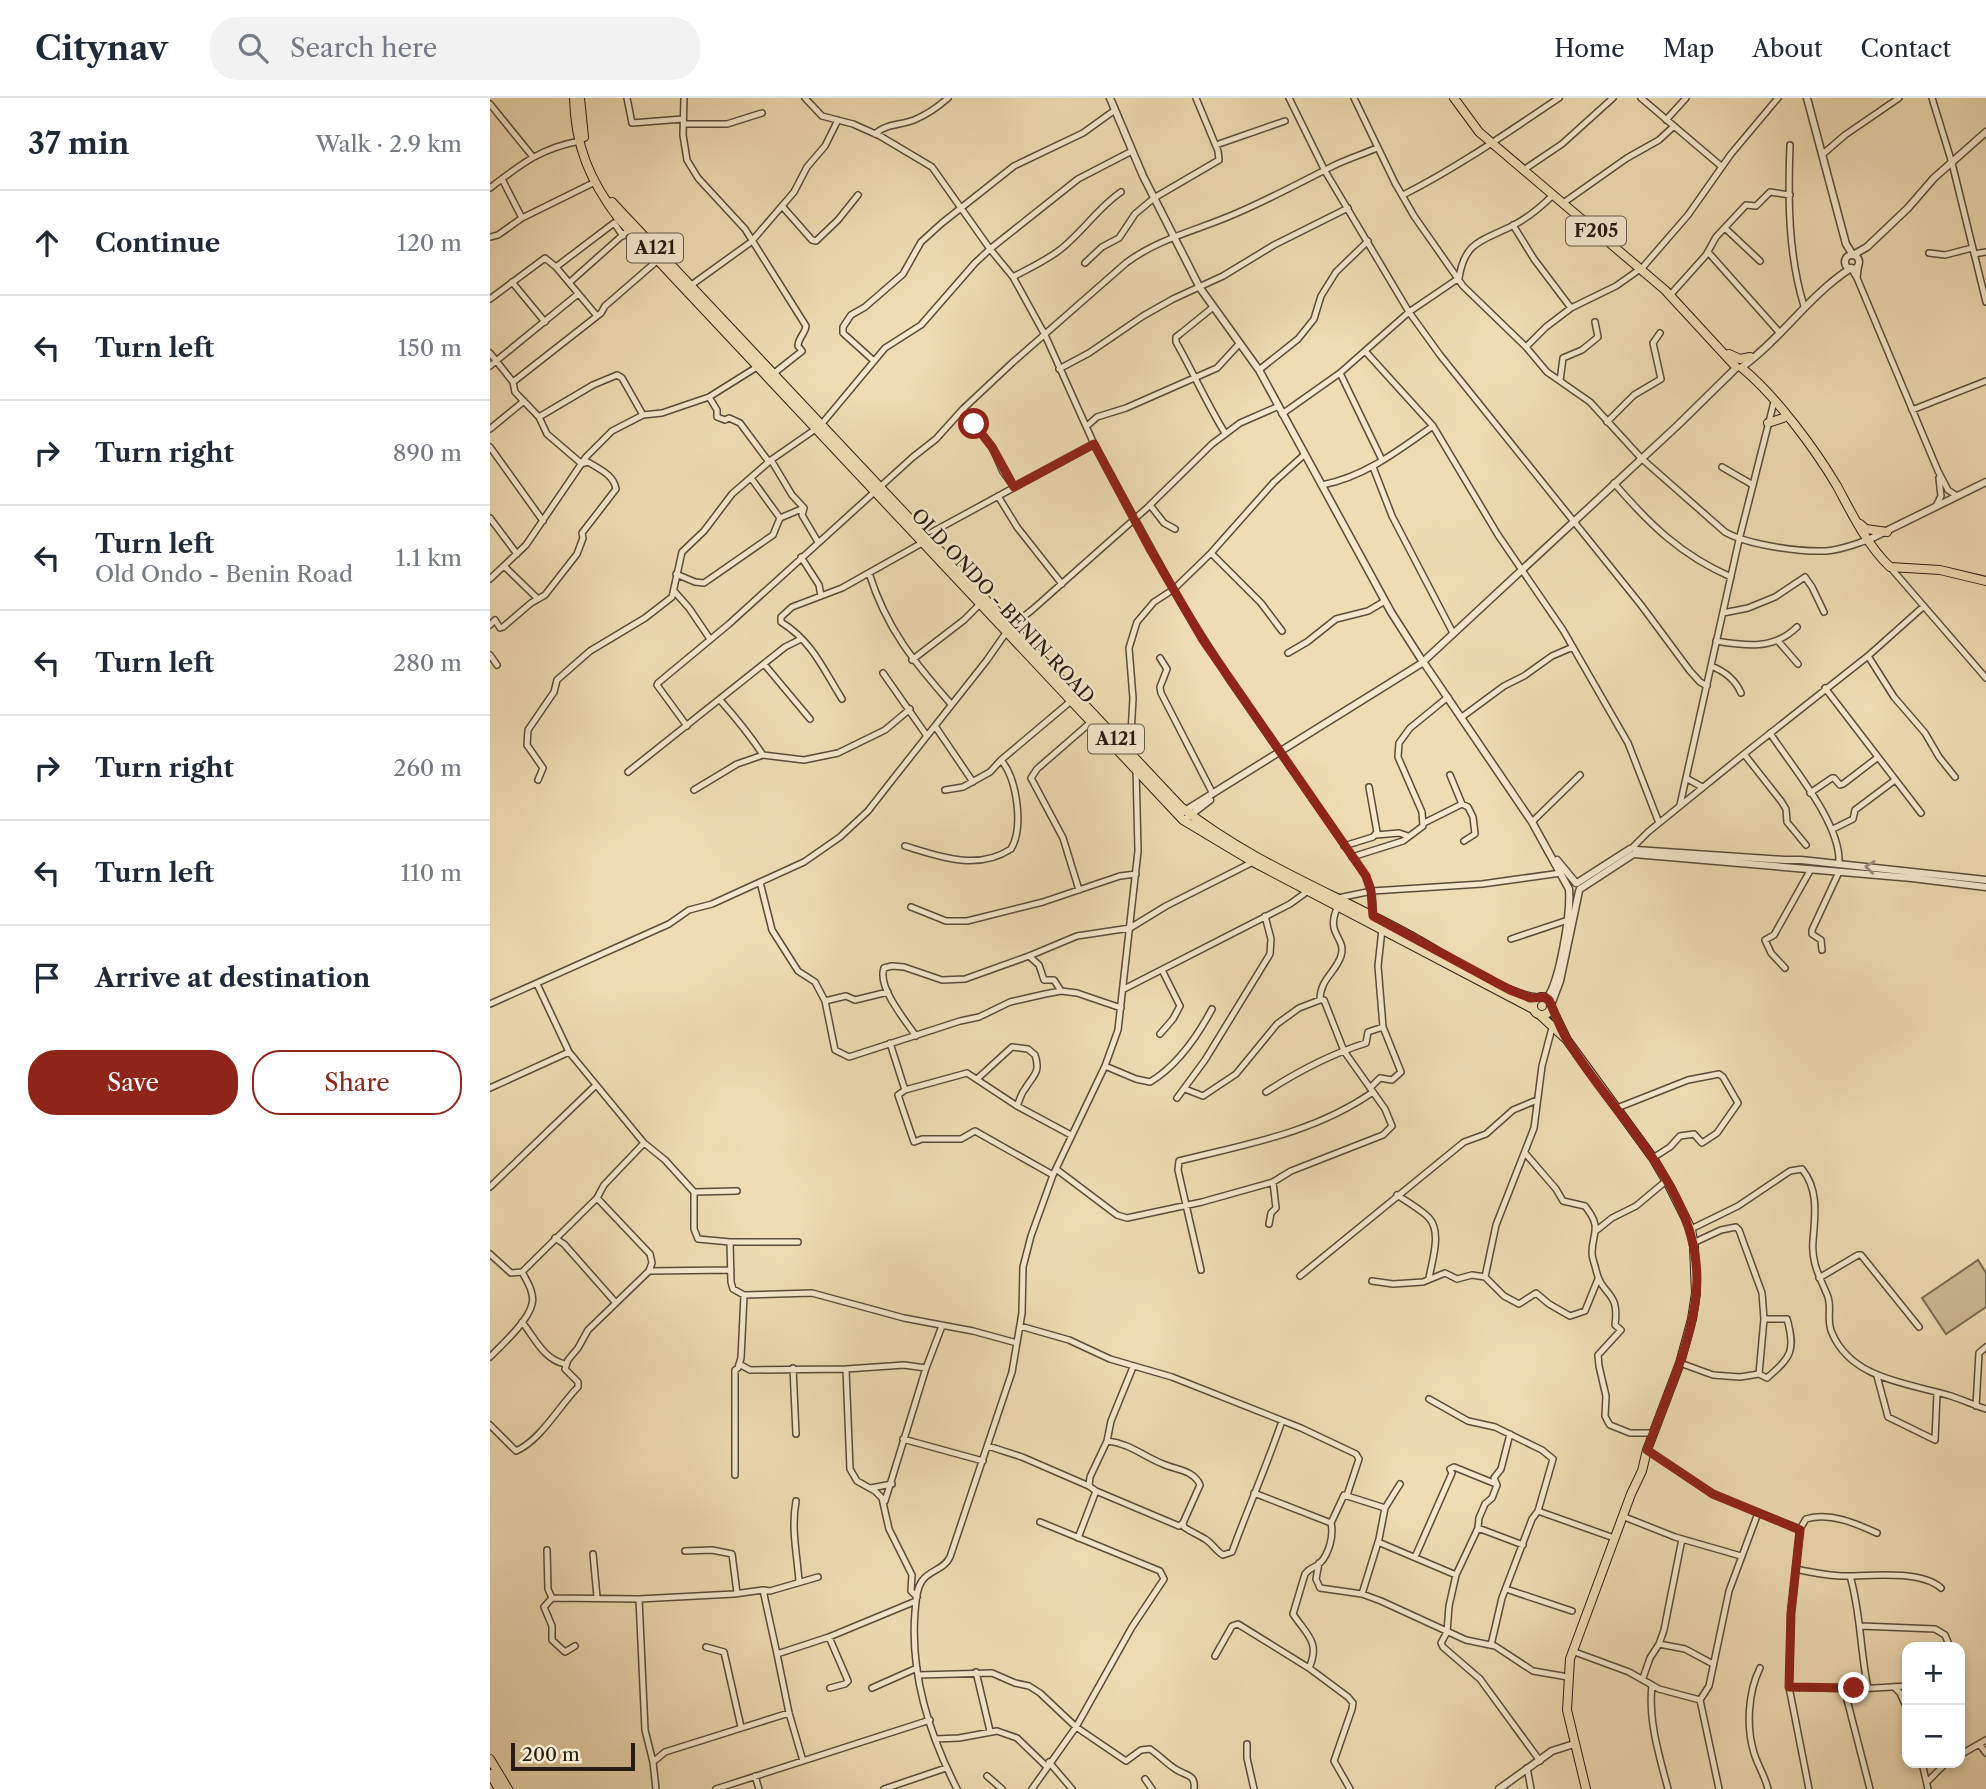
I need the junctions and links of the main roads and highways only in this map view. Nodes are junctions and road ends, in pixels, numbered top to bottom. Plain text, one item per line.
1 (574, 98) edge
2 (580, 98) edge
3 (1456, 98) edge
4 (1494, 142) junction
5 (1642, 268) junction
6 (691, 290) junction
7 (1739, 365) junction
8 (769, 374) junction
9 (1773, 404) junction
10 (1783, 418) junction
11 (1768, 423) road end
12 (818, 428) junction
13 (1800, 435) junction
14 (1857, 522) junction
15 (1887, 532) road end
16 (924, 540) junction
17 (1986, 581) edge
18 (1009, 630) junction
19 (1136, 765) junction
20 (1184, 815) junction
21 (1339, 901) junction
22 (1537, 998) junction
23 (1550, 1003) junction
24 (1537, 1012) junction
25 (1567, 1040) junction
26 (490, 1759) edge
27 (490, 1775) edge
28 (499, 1789) edge
29 (508, 1789) edge
30 (1587, 1789) edge

1 - 6 main road, OLD ONDO - BENIN ROAD / A121
2 - 6 main road, OLD ONDO - BENIN ROAD / A121
3 - 4 main road, F205
4 - 5 main road, F205
4 - 5 main road, F205
5 - 7 main road, F205
5 - 7 main road, F205
6 - 8 main road, OLD ONDO - BENIN ROAD / A121
6 - 8 main road, OLD ONDO - BENIN ROAD / A121
7 - 9 main road, F205
8 - 12 main road, OLD ONDO - BENIN ROAD / A121
8 - 12 main road, OLD ONDO - BENIN ROAD / A121
9 - 10 main road, F205
9 - 13 main road, F205
10 - 11 main road
10 - 13 main road, F205
12 - 16 main road, OLD ONDO - BENIN ROAD / A121
13 - 14 main road, F205
14 - 15 main road
14 - 17 main road, F205
16 - 18 main road, OLD ONDO - BENIN ROAD / A121
16 - 18 main road, OLD ONDO - BENIN ROAD / A121
18 - 19 main road, OLD ONDO - BENIN ROAD / A121
18 - 19 main road, OLD ONDO - BENIN ROAD / A121
19 - 20 main road, OLD ONDO - BENIN ROAD / A121
20 - 21 main road, OLD ONDO - BENIN ROAD / A121
20 - 21 main road, OLD ONDO - BENIN ROAD / A121
21 - 22 main road, OLD ONDO - BENIN ROAD / A121
21 - 24 main road, OLD ONDO - BENIN ROAD / A121
22 - 23 main road, OLD ONDO - BENIN ROAD
22 - 24 main road
23 - 24 main road
23 - 25 main road, OLD ONDO - BENIN ROAD / A121
24 - 25 main road, OLD ONDO - BENIN ROAD / A121
25 - 30 main road, OLD ONDO - BENIN ROAD / A121
26 - 29 main road
27 - 28 main road

